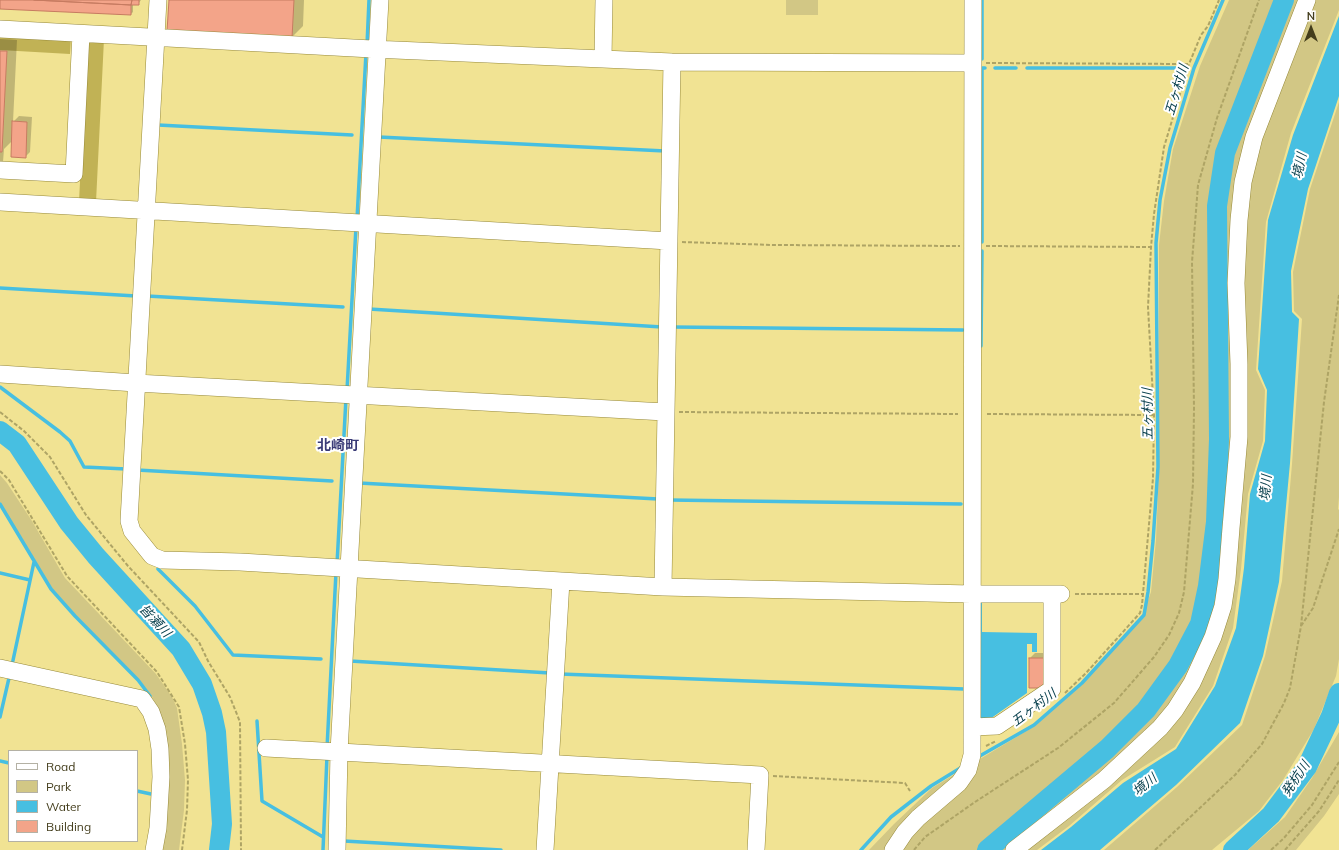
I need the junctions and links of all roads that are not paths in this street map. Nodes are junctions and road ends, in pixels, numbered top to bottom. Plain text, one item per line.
1 (158, 0) edge
2 (380, 0) edge
3 (604, 0) edge
4 (973, 0) edge
5 (1307, 0) edge
6 (0, 29) edge
7 (81, 34) junction
8 (156, 38) junction
9 (370, 49) junction
10 (603, 59) junction
11 (672, 62) junction
12 (973, 63) junction
13 (0, 170) edge
14 (0, 202) edge
15 (147, 211) junction
16 (360, 223) junction
17 (669, 241) junction
18 (0, 374) edge
19 (136, 383) junction
20 (351, 395) junction
21 (665, 412) junction
22 (341, 567) junction
23 (561, 581) junction
24 (663, 587) junction
25 (972, 594) junction
26 (0, 668) edge
27 (972, 727) junction
28 (266, 748) dead end
29 (330, 751) junction
30 (551, 763) junction
31 (154, 850) edge
32 (336, 850) edge
33 (545, 850) edge
34 (756, 850) edge
35 (893, 850) edge
36 (1014, 850) edge

1 - 8 street
2 - 9 street
3 - 10 street
4 - 12 street
5 - 36 street
6 - 7 street
7 - 8 street
7 - 13 street
8 - 9 street
8 - 15 street
9 - 10 street
9 - 16 street
10 - 11 street
11 - 12 street
11 - 17 street
12 - 25 street
14 - 15 street
15 - 16 street
15 - 19 street
16 - 17 street
16 - 20 street
17 - 21 street
18 - 19 street
19 - 20 street
19 - 22 street
20 - 21 street
20 - 22 street
21 - 24 street
22 - 23 street
22 - 29 street
23 - 24 street
23 - 30 street
24 - 25 street
25 - 27 street
25 - 27 street
26 - 31 street
27 - 35 street
28 - 29 street
29 - 30 street
29 - 32 street
30 - 33 street
30 - 34 street

